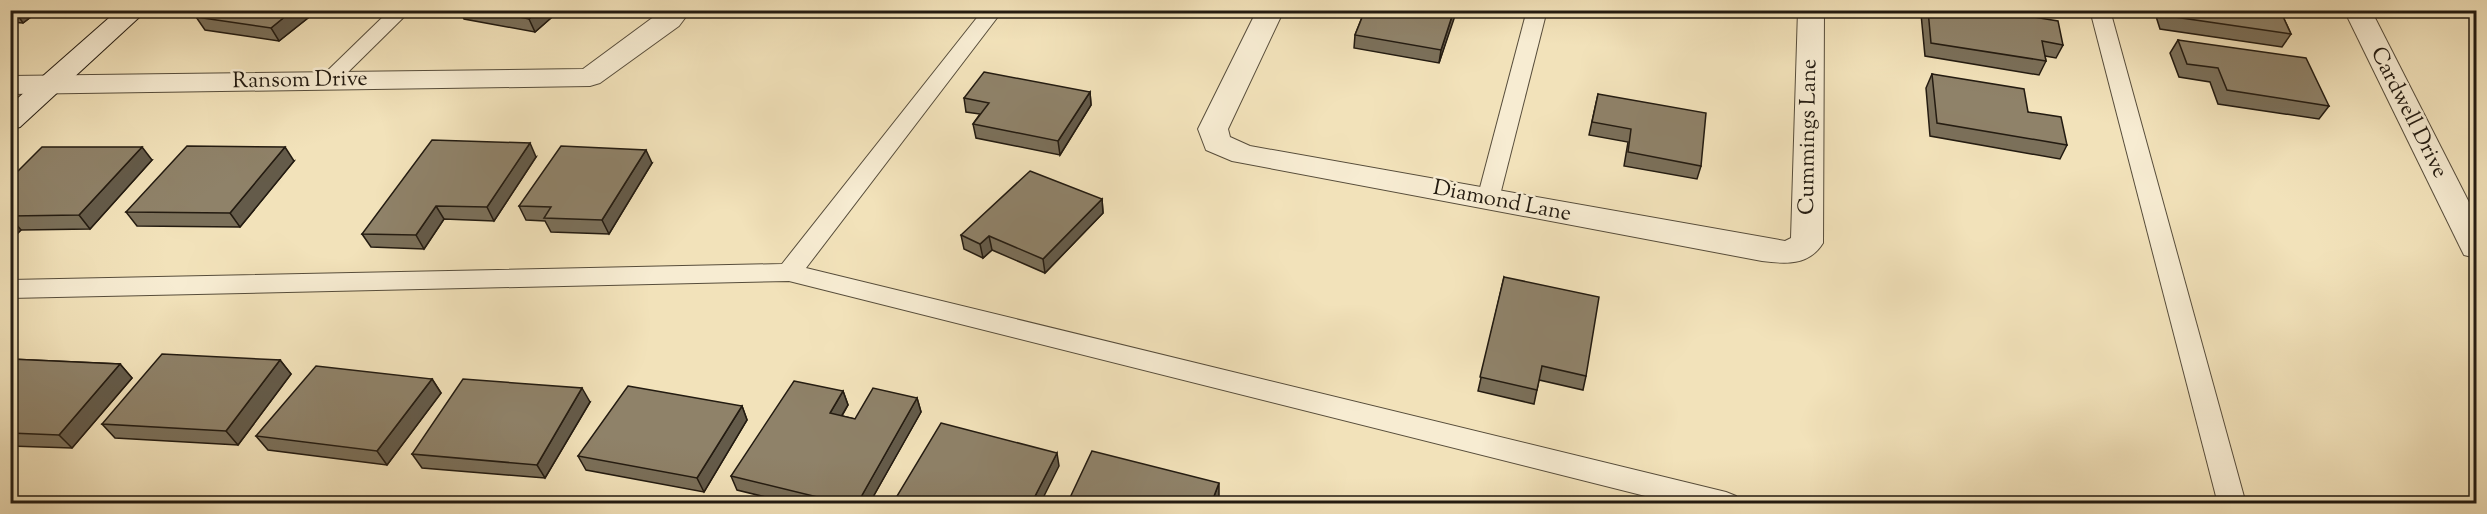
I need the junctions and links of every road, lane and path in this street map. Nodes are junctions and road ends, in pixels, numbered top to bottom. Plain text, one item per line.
1 (134, 10) edge
2 (402, 10) edge
3 (678, 10) edge
4 (994, 10) edge
5 (1271, 10) edge
6 (1537, 10) edge
7 (1811, 10) edge
8 (2100, 10) edge
9 (2356, 10) edge
10 (329, 80) junction
11 (51, 84) junction
12 (10, 85) edge
13 (10, 121) edge
14 (1488, 199) junction
15 (2476, 247) edge
16 (1790, 252) joint
17 (789, 272) junction
18 (10, 289) edge
19 (1726, 504) edge
20 (2232, 504) edge

1 - 11 street
2 - 10 lane
3 - 10 street, Ransom Drive
4 - 17 lane
5 - 14 street, Diamond Lane
6 - 14 lane
7 - 16 street, Cummings Lane
8 - 20 lane
9 - 15 street, Cardwell Drive
10 - 11 street, Ransom Drive
11 - 12 street, Ransom Drive
11 - 13 street
14 - 16 street, Diamond Lane
17 - 18 lane
17 - 19 lane

